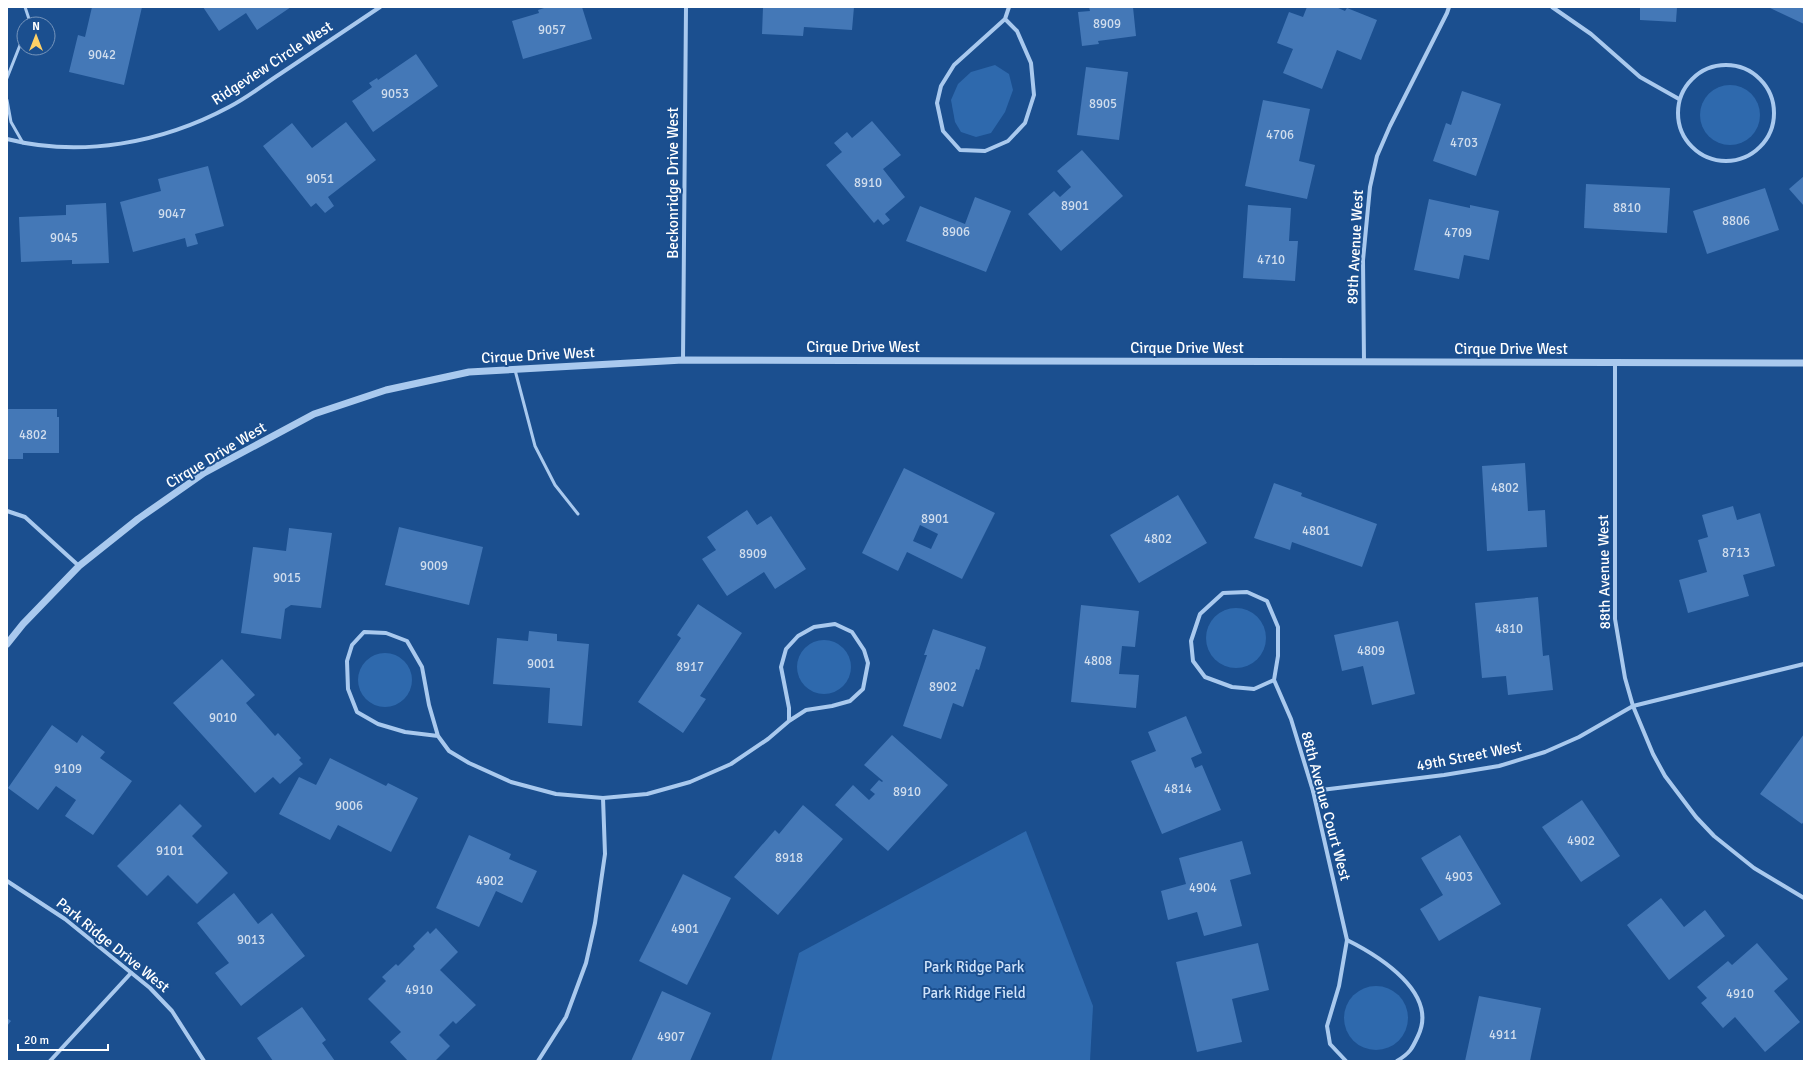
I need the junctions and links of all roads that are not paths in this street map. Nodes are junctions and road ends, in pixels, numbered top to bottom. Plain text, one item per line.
1 (380, 7) edge
2 (686, 7) edge
3 (1009, 7) edge
4 (1449, 7) edge
5 (1552, 7) edge
6 (1006, 19) junction
7 (16, 55) edge
8 (7, 78) edge
9 (1679, 99) junction
10 (7, 100) edge
11 (7, 139) edge
12 (23, 143) junction
13 (683, 360) junction
14 (1364, 362) junction
15 (1615, 363) junction
16 (1804, 363) edge
17 (516, 370) junction
18 (7, 511) edge
19 (578, 514) dead end
20 (79, 566) junction
21 (7, 644) edge
22 (1804, 664) edge
23 (1274, 680) junction
24 (1633, 706) junction
25 (789, 721) junction
26 (438, 736) junction
27 (1313, 791) junction
28 (602, 798) junction
29 (7, 881) edge
30 (1804, 898) edge
31 (1347, 940) junction
32 (131, 973) junction
33 (50, 1061) edge
34 (204, 1061) edge
35 (538, 1061) edge
36 (1346, 1061) edge
37 (1397, 1061) edge

1 - 12 street, Ridgeview Circle West
2 - 13 street, Beckonridge Drive West
3 - 6 street
4 - 14 street, 89th Avenue West
5 - 9 street
6 - 6 street
7 - 8 lane
9 - 9 street
10 - 12 lane
11 - 12 street, Ridgeview Circle West
13 - 14 street, Cirque Drive West
13 - 17 street, Cirque Drive West
14 - 15 street, Cirque Drive West
15 - 16 street, Cirque Drive West
15 - 24 street, 88th Avenue West
17 - 19 lane
17 - 20 street, Cirque Drive West
18 - 20 street
20 - 21 street, Cirque Drive West
22 - 24 street, 49th Street West
23 - 23 street
23 - 27 street, 88th Avenue Court West
24 - 27 street, 49th Street West
24 - 30 street, 88th Avenue West
25 - 25 street
25 - 28 street
26 - 26 street
26 - 28 street
27 - 31 street, 88th Avenue Court West
28 - 35 street
29 - 32 street, Park Ridge Drive West
31 - 36 street, 88th Avenue Court West
31 - 37 street
32 - 33 street
32 - 34 street, Park Ridge Drive West

